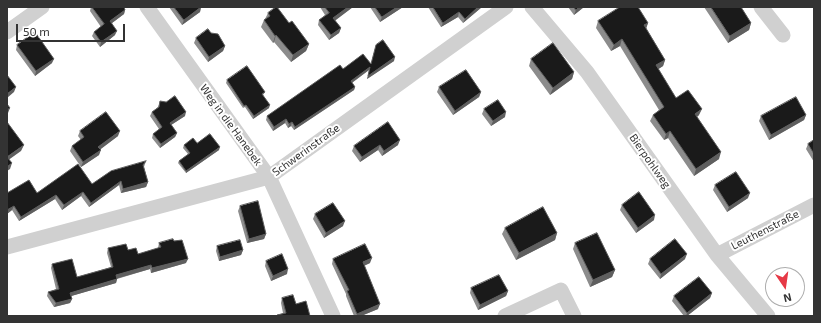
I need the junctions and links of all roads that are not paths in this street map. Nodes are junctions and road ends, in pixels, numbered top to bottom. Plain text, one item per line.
1 (42, 7) edge
2 (147, 7) edge
3 (506, 7) edge
4 (532, 7) edge
5 (761, 7) edge
6 (7, 32) edge
7 (783, 35) dead end
8 (269, 177) junction
9 (814, 205) edge
10 (7, 247) edge
11 (717, 255) junction
12 (333, 316) edge
13 (505, 316) edge
14 (574, 316) edge
15 (768, 316) edge

1 - 6 street
2 - 8 street, Weg in die Hanebek
3 - 8 street, Schwerinstraße
4 - 11 street, Bierpohlweg
5 - 7 street
8 - 10 street, Schwerinstraße
8 - 12 street, Weg in die Hanebek
9 - 11 street, Leuthenstraße
11 - 15 street, Bierpohlweg
13 - 14 street

